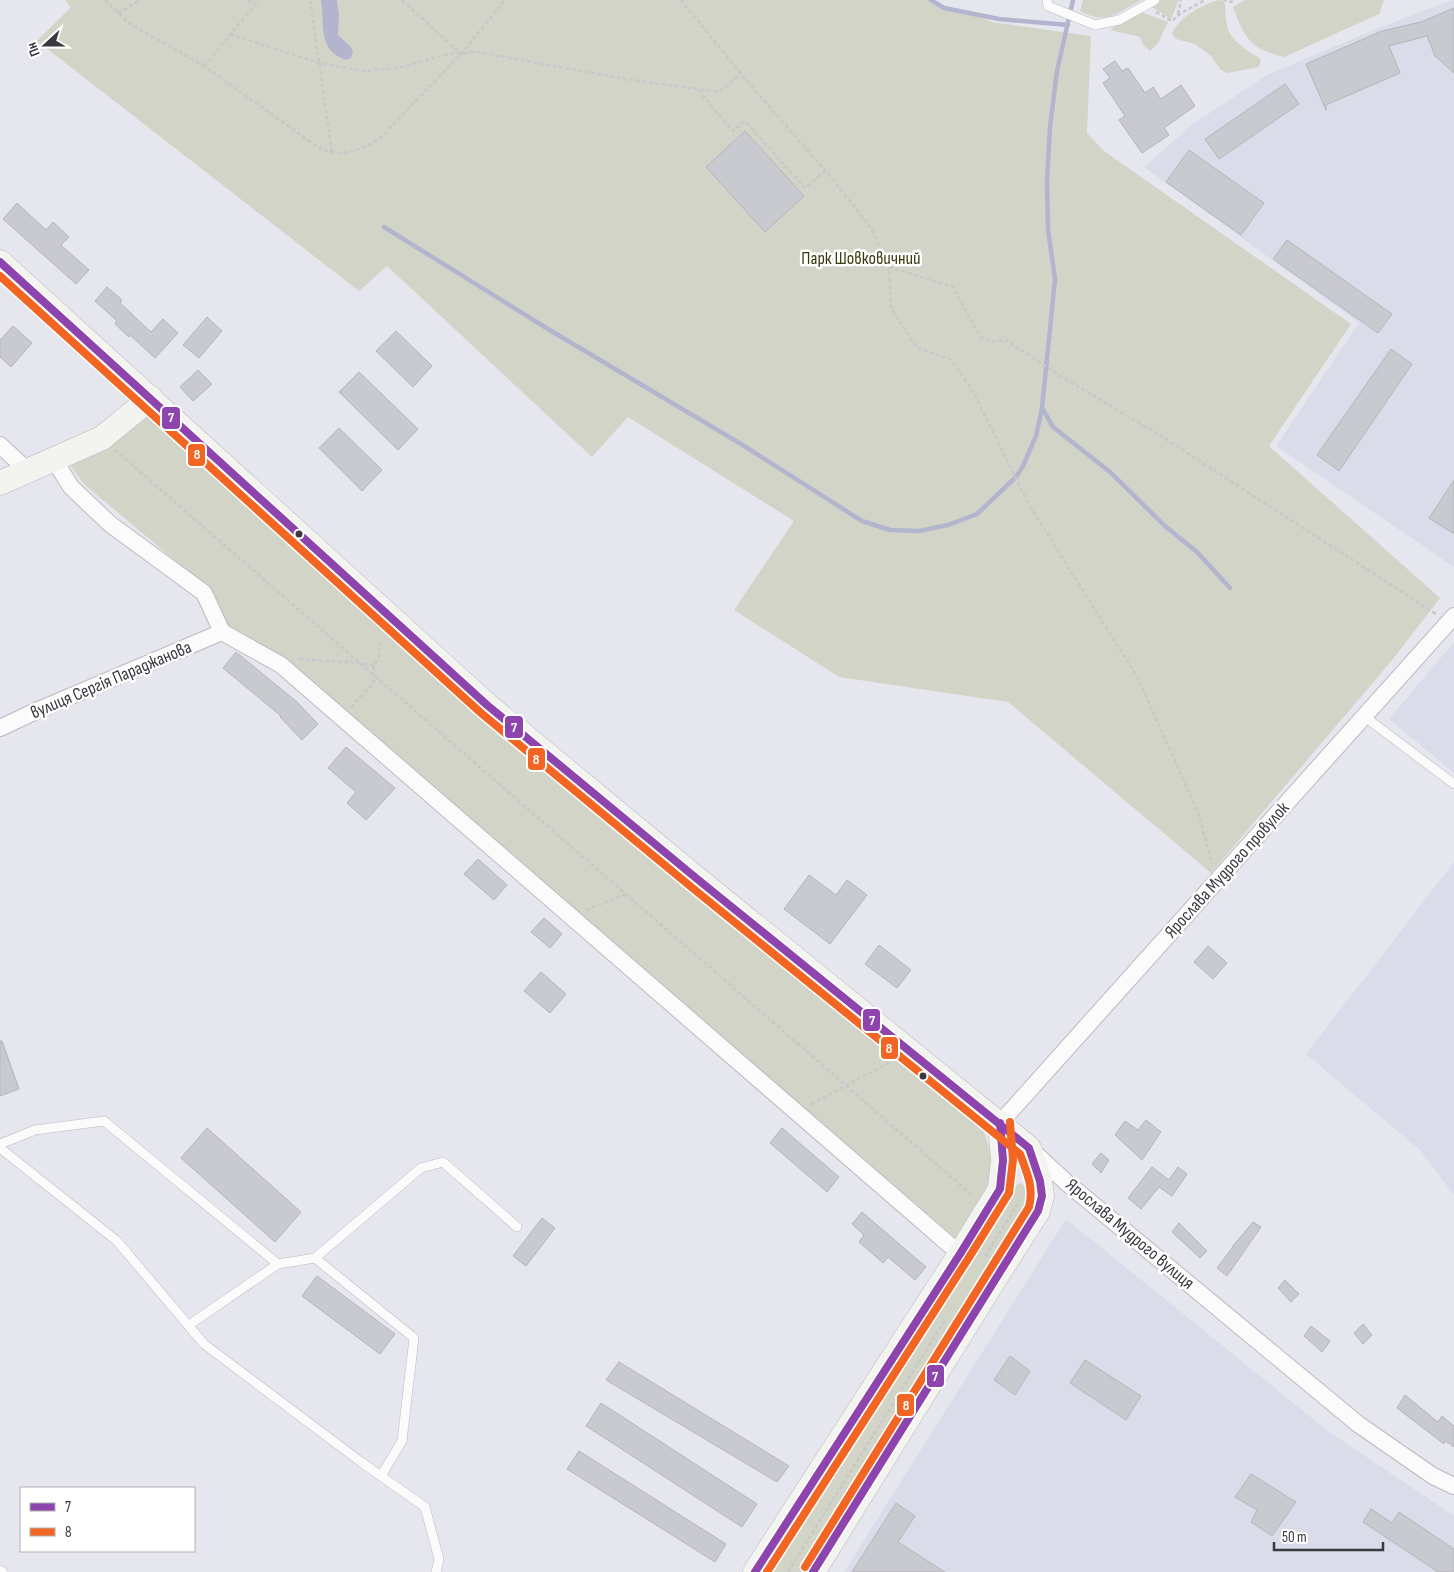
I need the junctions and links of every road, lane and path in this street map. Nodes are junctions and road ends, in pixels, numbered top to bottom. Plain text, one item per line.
1 (105, 0) edge
2 (141, 0) edge
3 (248, 0) edge
4 (258, 0) edge
5 (310, 0) edge
6 (402, 0) edge
7 (505, 0) edge
8 (681, 0) edge
9 (1154, 0) edge
10 (1181, 0) edge
11 (1205, 0) edge
12 (1223, 0) edge
13 (1234, 0) edge
14 (1048, 3) edge
15 (254, 5) junction
16 (1144, 6) junction
17 (118, 14) junction
18 (1178, 16) junction
19 (230, 34) junction
20 (461, 54) junction
21 (319, 63) junction
22 (204, 66) junction
23 (741, 74) junction
24 (698, 89) junction
25 (332, 153) junction
26 (825, 171) junction
27 (0, 262) edge
28 (889, 267) junction
29 (151, 398) junction
30 (102, 438) junction
31 (0, 446) edge
32 (55, 458) junction
33 (27, 470) junction
34 (0, 482) edge
35 (1452, 620) edge
36 (222, 632) junction
37 (380, 643) dead end
38 (360, 663) junction
39 (281, 665) junction
40 (374, 666) junction
41 (375, 675) junction
42 (342, 717) junction
43 (1365, 717) junction
44 (0, 728) edge
45 (1454, 784) edge
46 (1217, 882) junction
47 (626, 894) junction
48 (570, 916) junction
49 (910, 1051) junction
50 (846, 1085) junction
51 (796, 1112) junction
52 (1000, 1124) junction
53 (0, 1146) edge
54 (1028, 1148) junction
55 (1024, 1193) dead end
56 (988, 1208) junction
57 (517, 1227) dead end
58 (971, 1257) junction
59 (315, 1258) junction
60 (278, 1264) junction
61 (946, 1318) dead end
62 (189, 1325) junction
63 (381, 1476) junction
64 (1454, 1486) edge
65 (0, 1570) edge
66 (789, 1571) edge
67 (3, 1572) edge
68 (436, 1572) edge
69 (755, 1572) edge
70 (813, 1572) edge

1 - 17 path
2 - 17 path
3 - 15 path
4 - 15 path
5 - 21 path
6 - 20 path
7 - 20 path
8 - 23 path
9 - 16 lane
10 - 18 path
11 - 18 path
12 - 13 path
14 - 16 lane
15 - 19 path
16 - 18 path
17 - 22 path
19 - 21 path
19 - 22 path
20 - 21 path
20 - 24 path
20 - 25 path
21 - 25 path
22 - 25 path
23 - 24 path
23 - 26 path
24 - 26 path
26 - 28 path
27 - 29 street, Ярослава Мудрого вулиця
28 - 35 path
28 - 46 path
29 - 30 street
29 - 49 street, Ярослава Мудрого вулиця
30 - 32 street
30 - 38 path
31 - 33 street
32 - 33 street
32 - 36 street
33 - 34 street
35 - 43 street, Ярослава Мудрого провулок
36 - 39 street
36 - 44 street, вулиця Сергія Параджанова
37 - 40 path
38 - 39 path
38 - 40 path
38 - 41 path
39 - 42 street
40 - 41 path
41 - 42 path
41 - 47 path
42 - 48 street
43 - 45 lane
43 - 46 street, Ярослава Мудрого провулок
46 - 52 street, Ярослава Мудрого провулок
47 - 48 path
47 - 50 path
48 - 51 street
49 - 50 path
49 - 52 street, Ярослава Мудрого вулиця
50 - 51 path
50 - 56 path
51 - 58 street
52 - 54 street, Ярослава Мудрого вулиця
52 - 56 street
53 - 60 lane
53 - 62 lane
54 - 64 street, Ярослава Мудрого вулиця
54 - 70 street
55 - 58 path
56 - 58 street
57 - 59 lane
58 - 69 street
59 - 60 lane
59 - 63 lane
60 - 62 lane
61 - 66 path
62 - 63 lane
63 - 68 lane
65 - 67 lane

